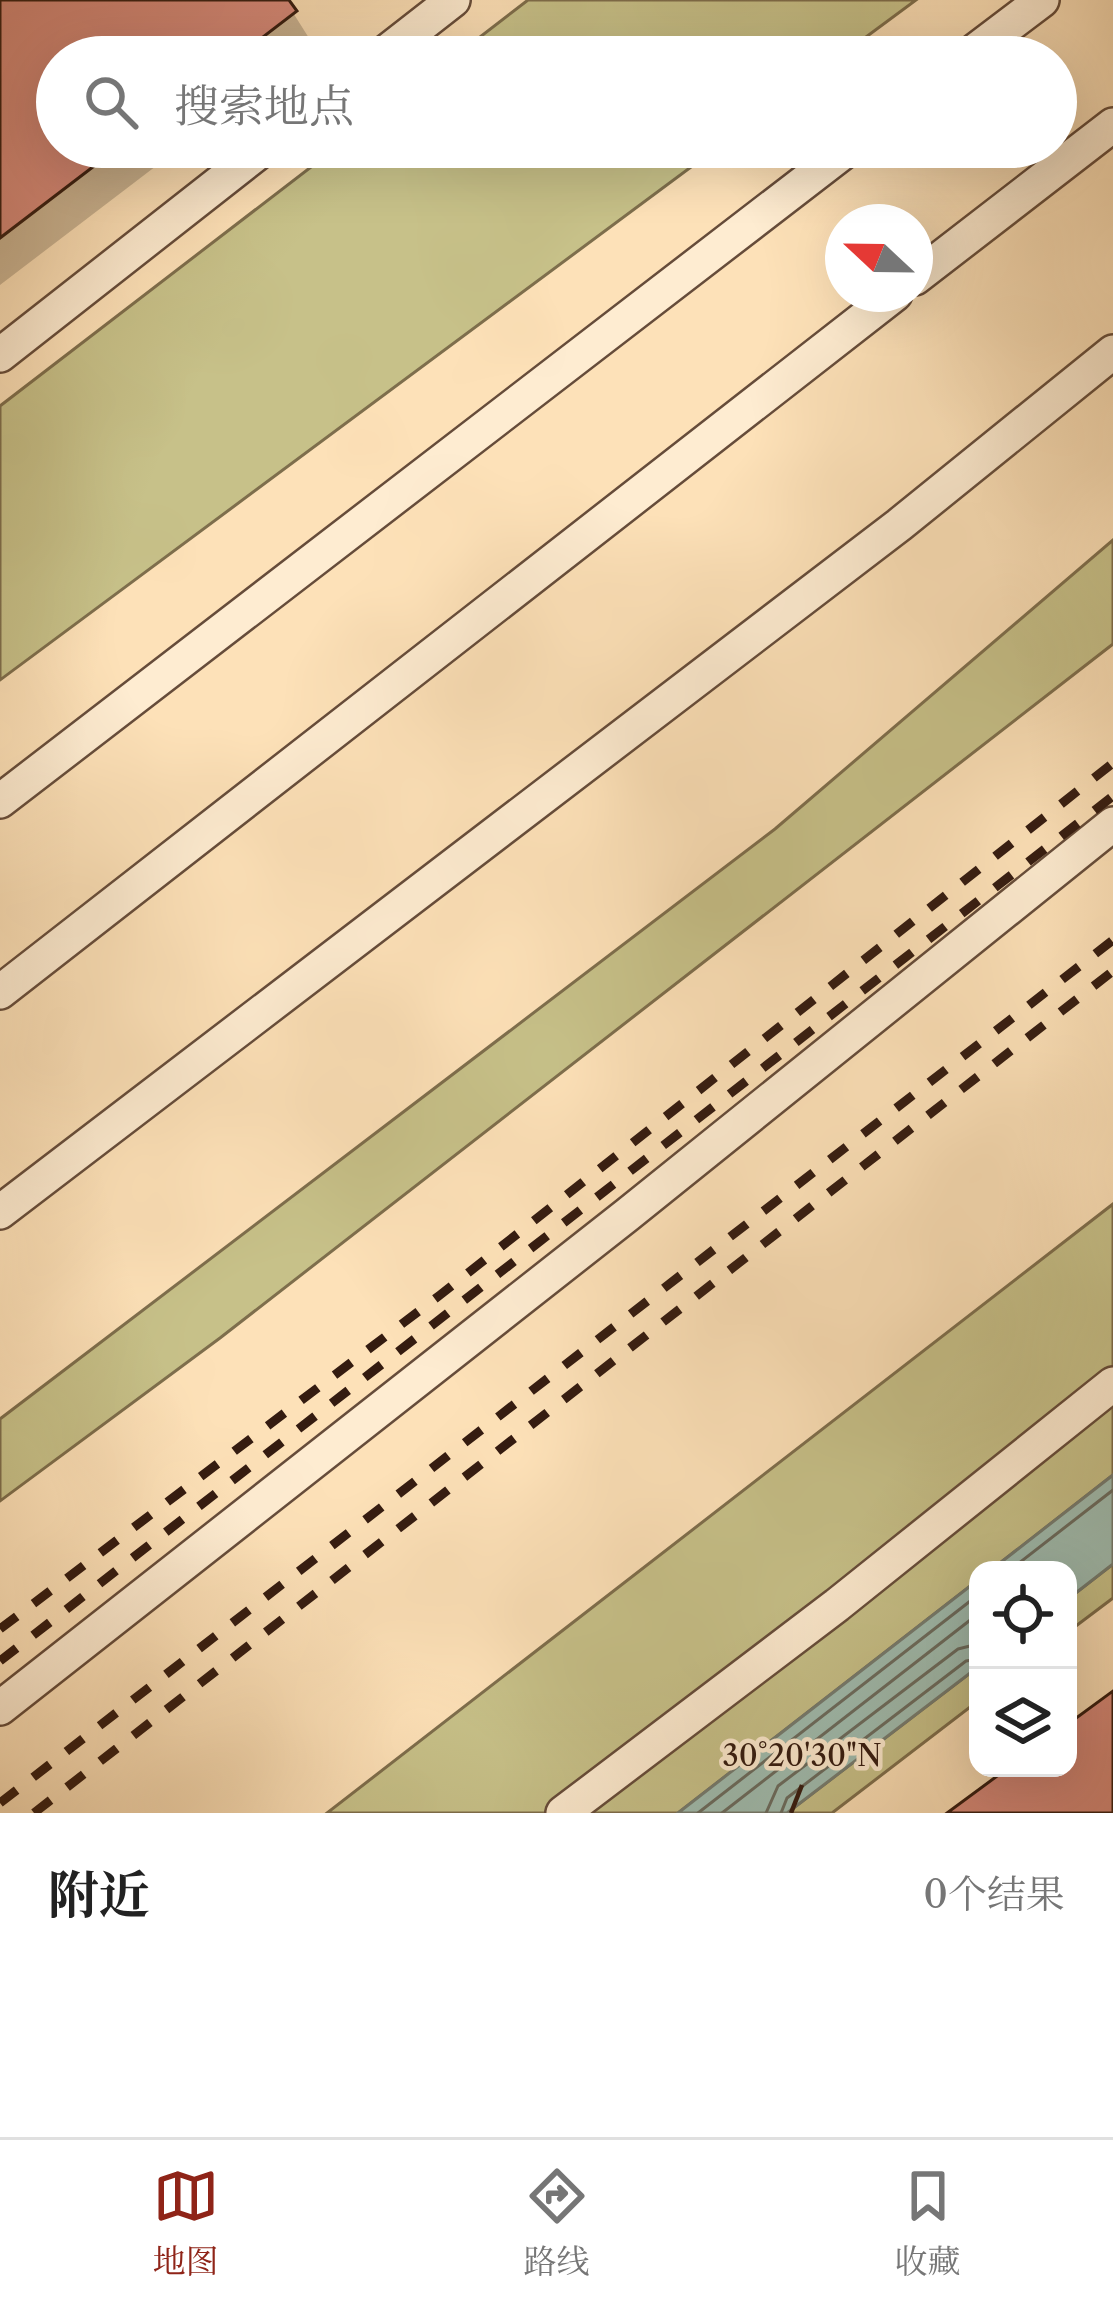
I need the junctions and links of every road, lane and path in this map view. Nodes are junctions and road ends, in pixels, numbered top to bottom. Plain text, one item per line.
1 (453, 0) edge
2 (1042, 0) edge
3 (407, 36) edge
4 (995, 36) edge
5 (1113, 125) edge
6 (1077, 153) edge
7 (239, 168) edge
8 (823, 168) edge
9 (1057, 168) edge
10 (933, 264) edge
11 (872, 312) edge
12 (1113, 352) edge
13 (0, 355) edge
14 (0, 801) edge
15 (1113, 824) edge
16 (0, 992) edge
17 (0, 1212) edge
18 (1113, 1384) edge
19 (0, 1708) edge
20 (563, 1813) edge

1 - 3 street
2 - 4 street
5 - 6 street
7 - 13 street
8 - 14 street
9 - 10 street
11 - 16 street
12 - 17 street
15 - 19 street
18 - 20 street

